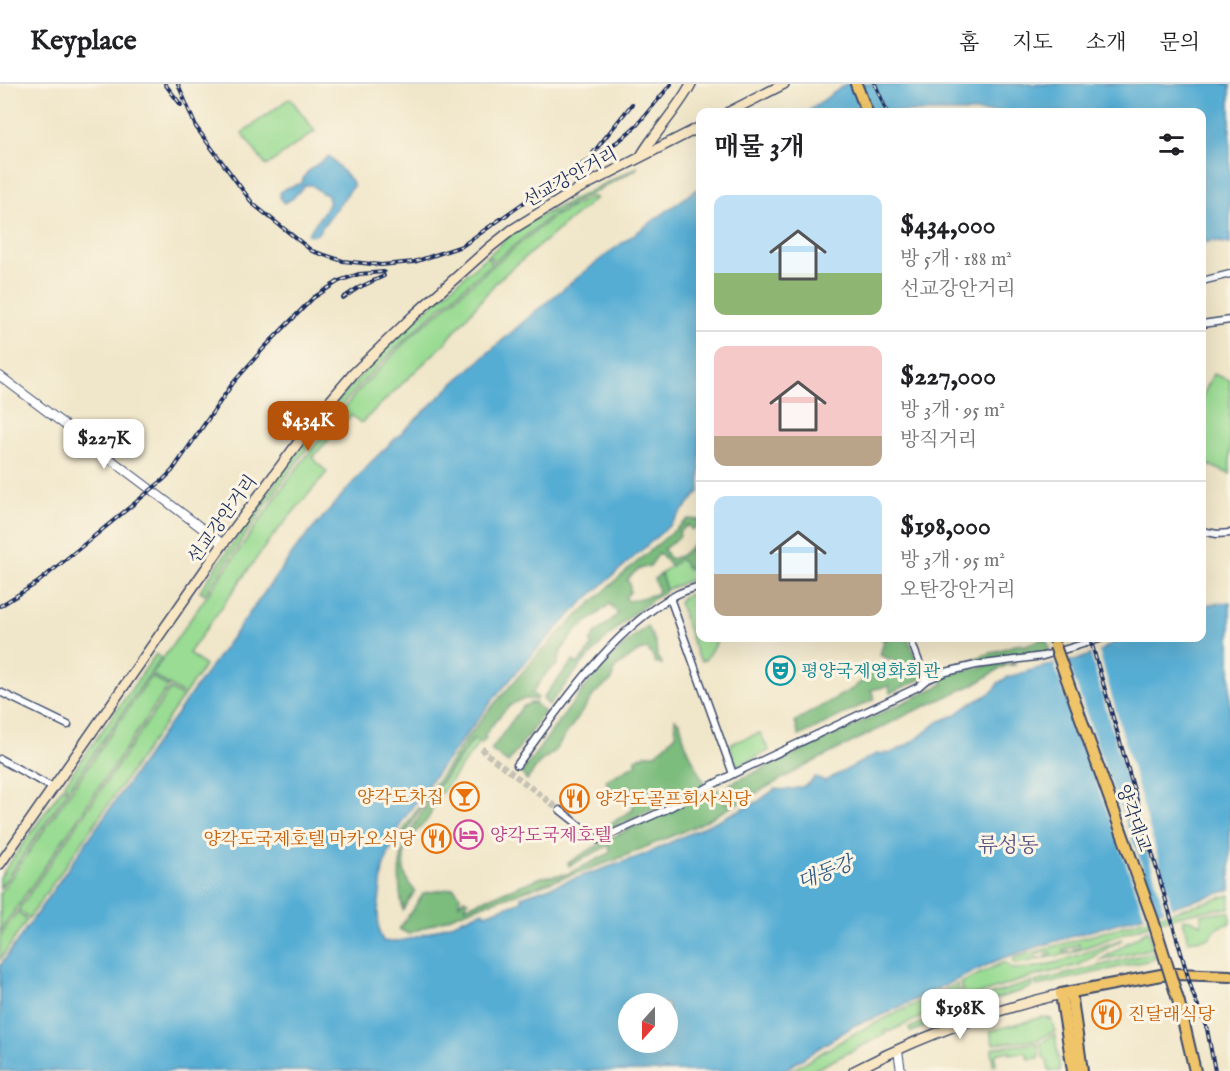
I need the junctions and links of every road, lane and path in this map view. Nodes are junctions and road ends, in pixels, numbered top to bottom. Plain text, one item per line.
1 (690, 84) edge
2 (784, 84) edge
3 (856, 84) edge
4 (737, 108) edge
5 (865, 108) edge
6 (696, 129) edge
7 (640, 157) junction
8 (1230, 274) edge
9 (1206, 280) edge
10 (1230, 320) edge
11 (1206, 323) edge
12 (0, 376) edge
13 (1206, 532) edge
14 (1230, 533) edge
15 (223, 544) junction
16 (696, 588) edge
17 (670, 598) junction
18 (912, 642) edge
19 (1055, 642) edge
20 (1090, 642) edge
21 (926, 680) junction
22 (0, 692) edge
23 (68, 725) dead end
24 (1, 761) edge
25 (517, 765) dead end
26 (734, 774) junction
27 (53, 788) junction
28 (560, 810) tunnel mouth
29 (0, 864) edge
30 (1230, 976) edge
31 (1066, 993) junction
32 (898, 1050) junction
33 (854, 1071) edge
34 (901, 1071) edge
35 (1073, 1071) edge
36 (1082, 1071) edge
37 (1195, 1071) edge

1 - 7 main road
2 - 4 main road
3 - 5 main road
6 - 7 main road, 선교강안거리
7 - 15 main road, 선교강안거리
8 - 9 street
10 - 11 street
12 - 15 street
13 - 14 street
15 - 27 main road, 선교강안거리
16 - 17 street
17 - 25 street
17 - 26 street
18 - 21 street
19 - 37 main road, 양각대교, bridge
20 - 21 street
21 - 26 street
22 - 23 street
24 - 27 street
26 - 28 street
27 - 29 main road, 선교강안거리
30 - 31 main road
31 - 32 main road
31 - 35 main road
31 - 36 main road
32 - 33 main road
32 - 34 street

